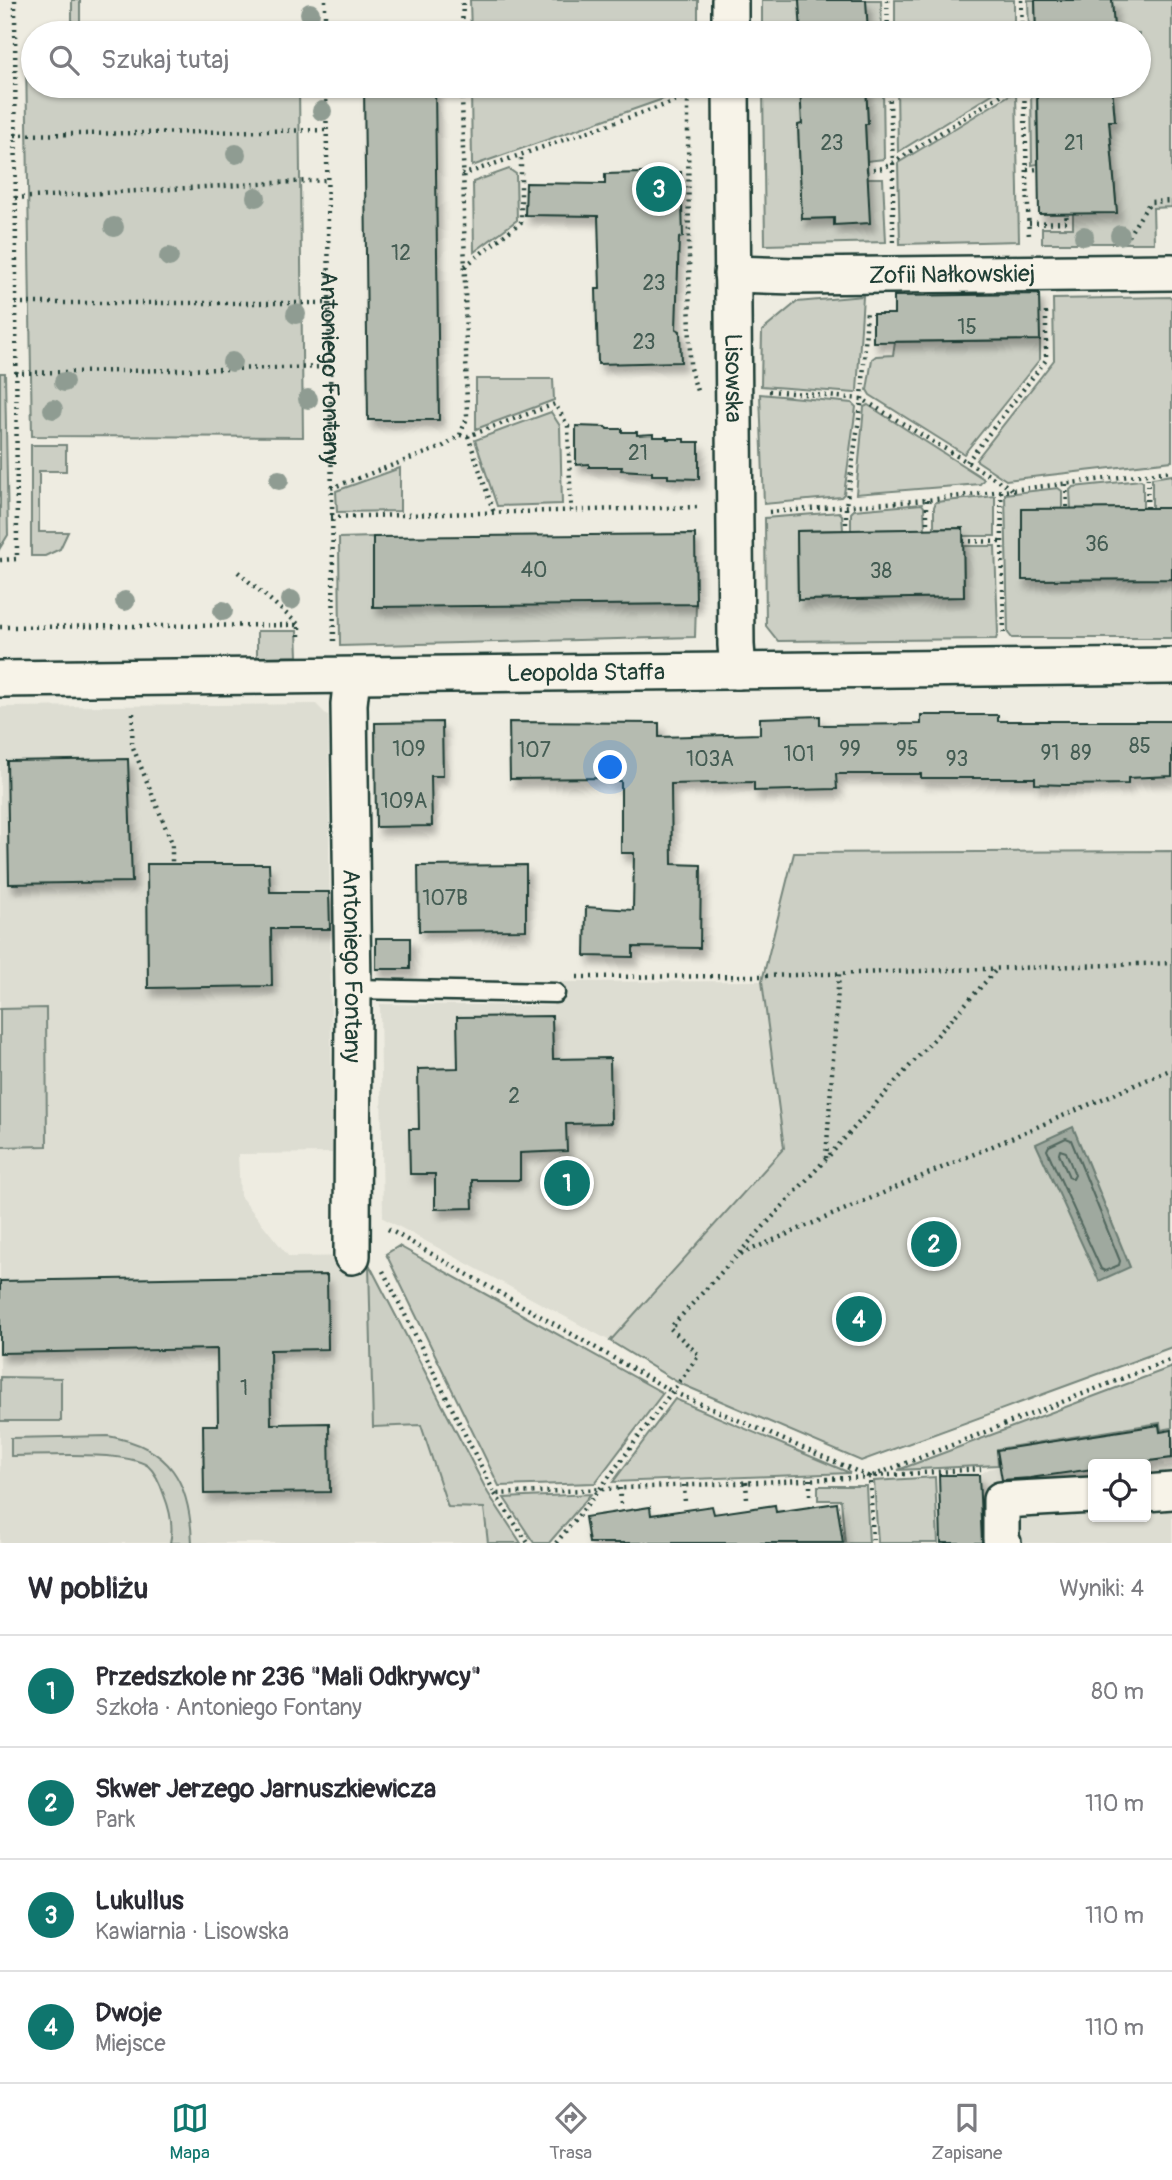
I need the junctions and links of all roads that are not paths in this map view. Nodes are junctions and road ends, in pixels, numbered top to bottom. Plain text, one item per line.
1 (730, 0) edge
2 (730, 21) edge
3 (731, 98) edge
4 (1172, 272) edge
5 (732, 274) junction
6 (343, 662) junction
7 (1172, 666) edge
8 (738, 671) junction
9 (0, 679) edge
10 (353, 989) junction
11 (555, 993) dead end
12 (367, 1262) road end
13 (1172, 1491) edge
14 (1151, 1493) edge
15 (1088, 1495) edge
16 (1003, 1543) edge

1 - 2 street
3 - 5 street, Lisowska
4 - 5 street, Zofii Nałkowskiej
5 - 8 street, Lisowska
6 - 8 street, Leopolda Staffa
6 - 9 street, Leopolda Staffa
6 - 10 street, Antoniego Fontany
7 - 8 street, Leopolda Staffa
10 - 11 lane
10 - 12 street, Antoniego Fontany
13 - 14 street
15 - 16 street

